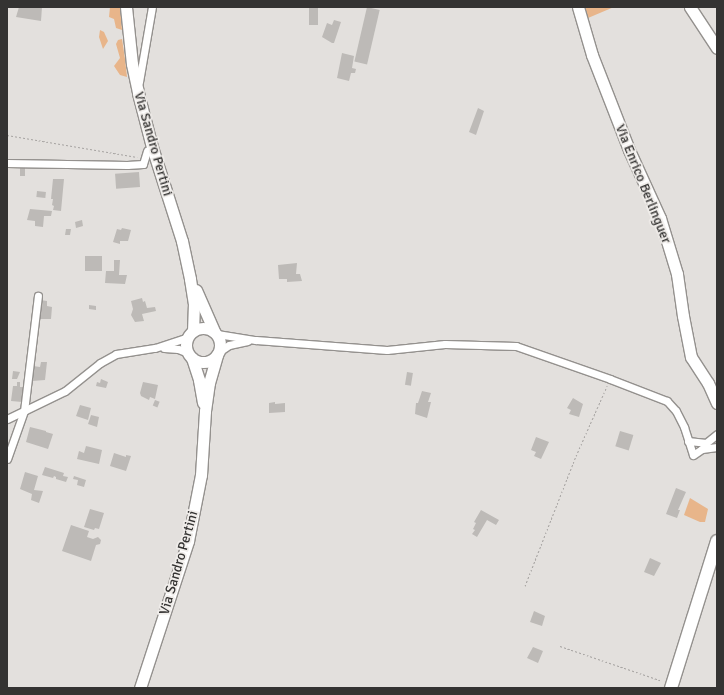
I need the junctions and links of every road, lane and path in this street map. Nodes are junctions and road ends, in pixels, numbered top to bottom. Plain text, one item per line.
1 (126, 7) edge
2 (152, 7) edge
3 (578, 7) edge
4 (690, 7) edge
5 (717, 48) edge
6 (138, 93) junction
7 (7, 135) edge
8 (147, 151) joint
9 (7, 163) edge
10 (190, 279) junction
11 (38, 296) dead end
12 (216, 332) junction
13 (191, 333) junction
14 (256, 340) junction
15 (156, 348) junction
16 (218, 354) junction
17 (190, 356) junction
18 (610, 378) junction
19 (708, 383) junction
20 (717, 391) edge
21 (717, 403) edge
22 (24, 411) junction
23 (205, 411) junction
24 (7, 419) edge
25 (717, 434) edge
26 (688, 441) junction
27 (717, 447) edge
28 (7, 459) edge
29 (717, 541) edge
30 (526, 586) dead end
31 (560, 646) dead end
32 (660, 680) dead end
33 (140, 688) edge
34 (671, 688) edge

1 - 6 street, Via Sandro Pertini
2 - 6 street
3 - 19 street, Via Enrico Berlinguer
4 - 5 street
6 - 10 street, Via Sandro Pertini
7 - 8 path
8 - 9 street
10 - 12 street, Via Sandro Pertini
10 - 13 street, Via Sandro Pertini
11 - 22 street
12 - 13 street
12 - 14 street
12 - 16 street
13 - 15 street
13 - 17 street
14 - 16 street
14 - 18 street
15 - 17 street
15 - 22 street
16 - 17 street
16 - 23 street
17 - 23 street
18 - 26 street
18 - 30 path
19 - 20 street, Via Enrico Berlinguer
19 - 21 street, Via Enrico Berlinguer
22 - 24 street
22 - 28 street
23 - 33 street, Via Sandro Pertini
25 - 26 street
26 - 27 street
29 - 34 main road
31 - 32 path

